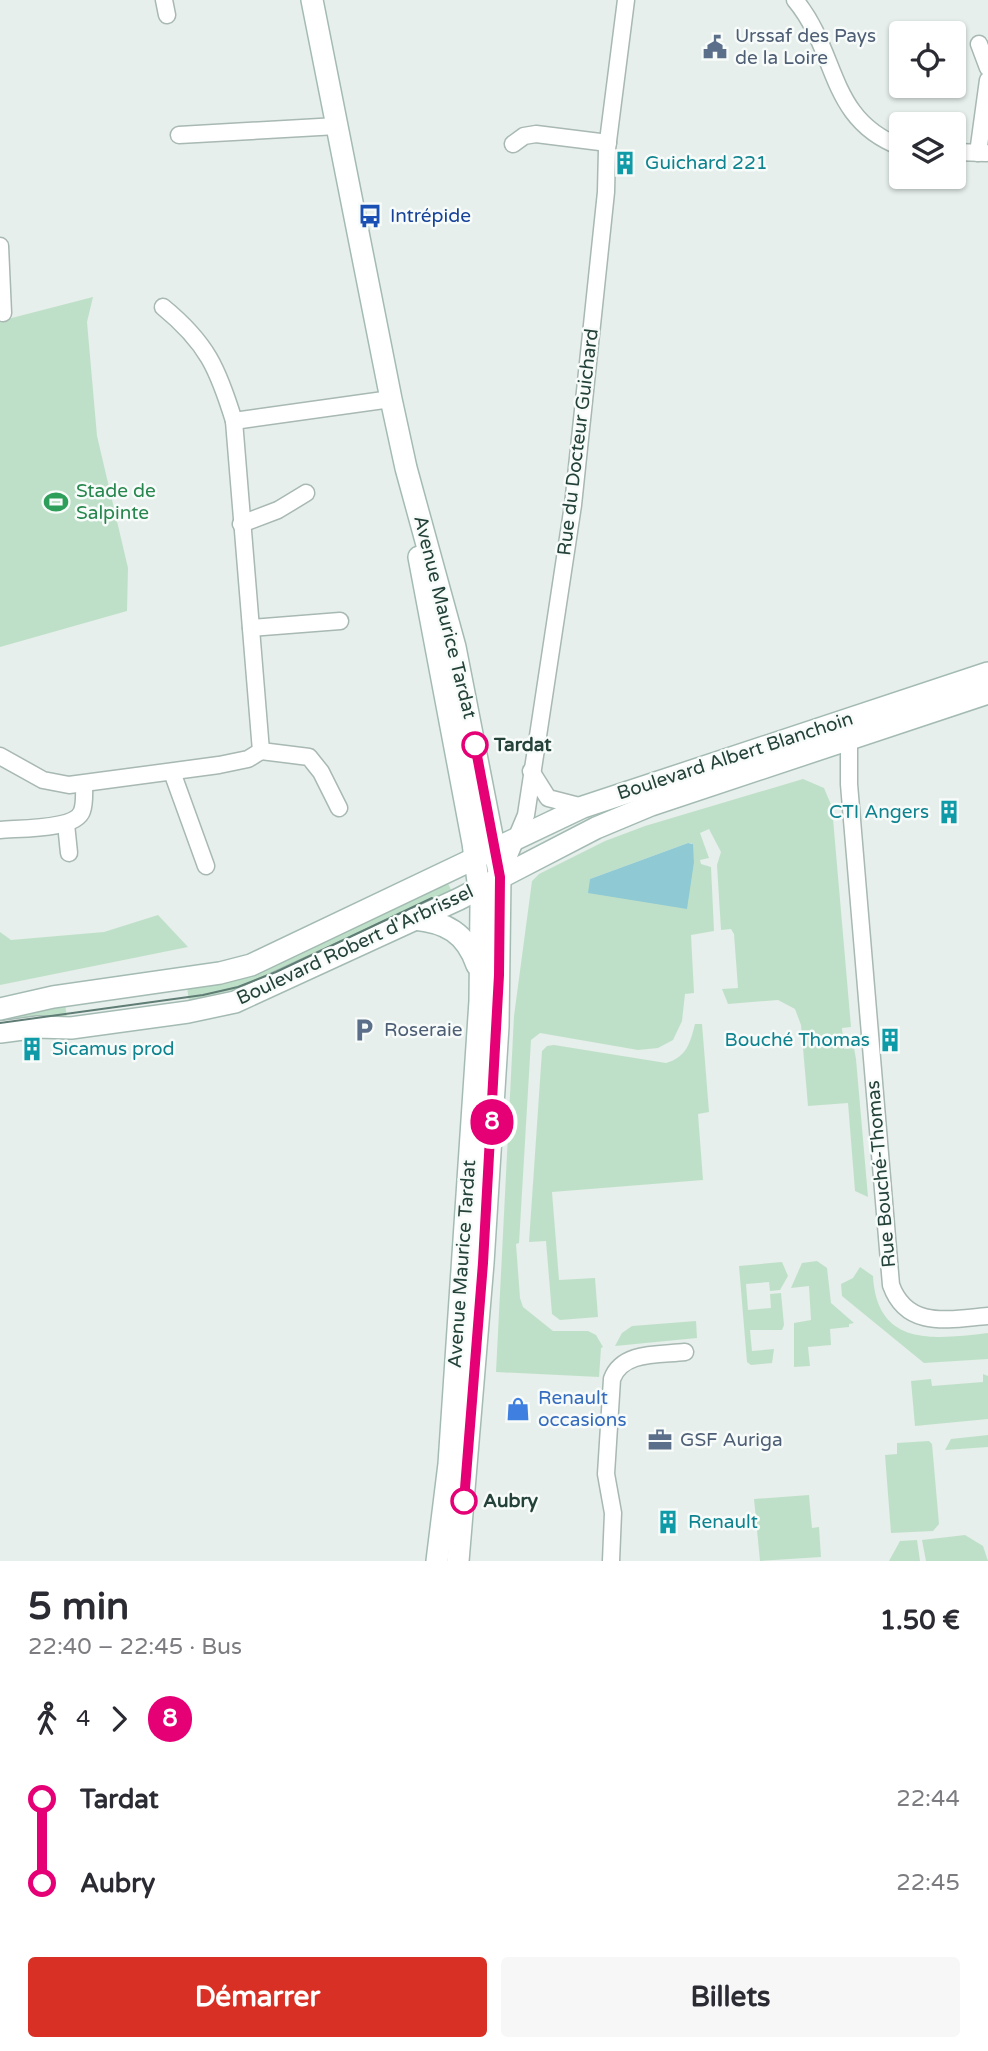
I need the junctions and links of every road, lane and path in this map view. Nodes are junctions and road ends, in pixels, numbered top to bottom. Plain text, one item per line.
1 (312, 0) edge
2 (626, 0) edge
3 (795, 0) edge
4 (979, 44) dead end
5 (988, 68) edge
6 (988, 80) edge
7 (337, 126) junction
8 (179, 135) dead end
9 (889, 141) edge
10 (608, 143) junction
11 (513, 144) dead end
12 (983, 153) edge
13 (0, 246) edge
14 (163, 307) dead end
15 (3, 313) dead end
16 (391, 399) junction
17 (234, 421) junction
18 (306, 493) dead end
19 (242, 524) junction
20 (340, 621) dead end
21 (251, 628) junction
22 (988, 673) edge
23 (988, 694) edge
24 (889, 705) junction
25 (823, 727) junction
26 (847, 741) junction
27 (261, 751) junction
28 (0, 756) edge
29 (531, 771) junction
30 (172, 772) junction
31 (83, 783) junction
32 (583, 807) junction
33 (339, 808) dead end
34 (66, 824) junction
35 (0, 830) edge
36 (519, 838) junction
37 (69, 853) dead end
38 (486, 853) junction
39 (206, 866) dead end
40 (500, 877) junction
41 (479, 889) junction
42 (414, 919) junction
43 (480, 973) junction
44 (0, 1009) edge
45 (0, 1032) edge
46 (988, 1316) edge
47 (685, 1352) dead end
48 (437, 1561) edge
49 (458, 1561) edge
50 (611, 1561) edge

1 - 7 street, Avenue Maurice Tardat
2 - 10 street, Rue du Docteur Guichard
3 - 9 street
4 - 5 street
6 - 12 street
7 - 8 street
7 - 16 street, Avenue Maurice Tardat
10 - 11 street
10 - 29 street, Rue du Docteur Guichard
13 - 15 street
14 - 17 street
16 - 17 street
16 - 38 street, Avenue Maurice Tardat
17 - 19 street
18 - 19 street
19 - 21 street
20 - 21 street
21 - 27 street
22 - 24 street, Boulevard Albert Blanchoin
23 - 26 street, Boulevard Albert Blanchoin
24 - 25 street, Boulevard Albert Blanchoin
24 - 26 street
25 - 26 street
25 - 32 street, Boulevard Albert Blanchoin
26 - 40 street, Boulevard Albert Blanchoin
26 - 46 street, Rue Bouché-Thomas
27 - 30 street
27 - 33 street
28 - 31 street
29 - 32 street
29 - 36 street, Rue du Docteur Guichard
30 - 31 street
30 - 39 street
31 - 34 street
32 - 36 street, Boulevard Albert Blanchoin
34 - 35 street
34 - 37 street
36 - 38 street, Boulevard Albert Blanchoin
36 - 40 street, Rue du Docteur Guichard
38 - 40 street, Avenue Maurice Tardat
38 - 41 street, Avenue Maurice Tardat
38 - 44 street, Boulevard Robert d'Arbrissel
40 - 41 street, Boulevard Robert d'Arbrissel
40 - 49 street, Avenue Maurice Tardat
41 - 42 street, Boulevard Robert d'Arbrissel
41 - 43 street, Avenue Maurice Tardat
42 - 43 street
42 - 45 street, Boulevard Robert d'Arbrissel
43 - 48 street, Avenue Maurice Tardat
47 - 50 street

